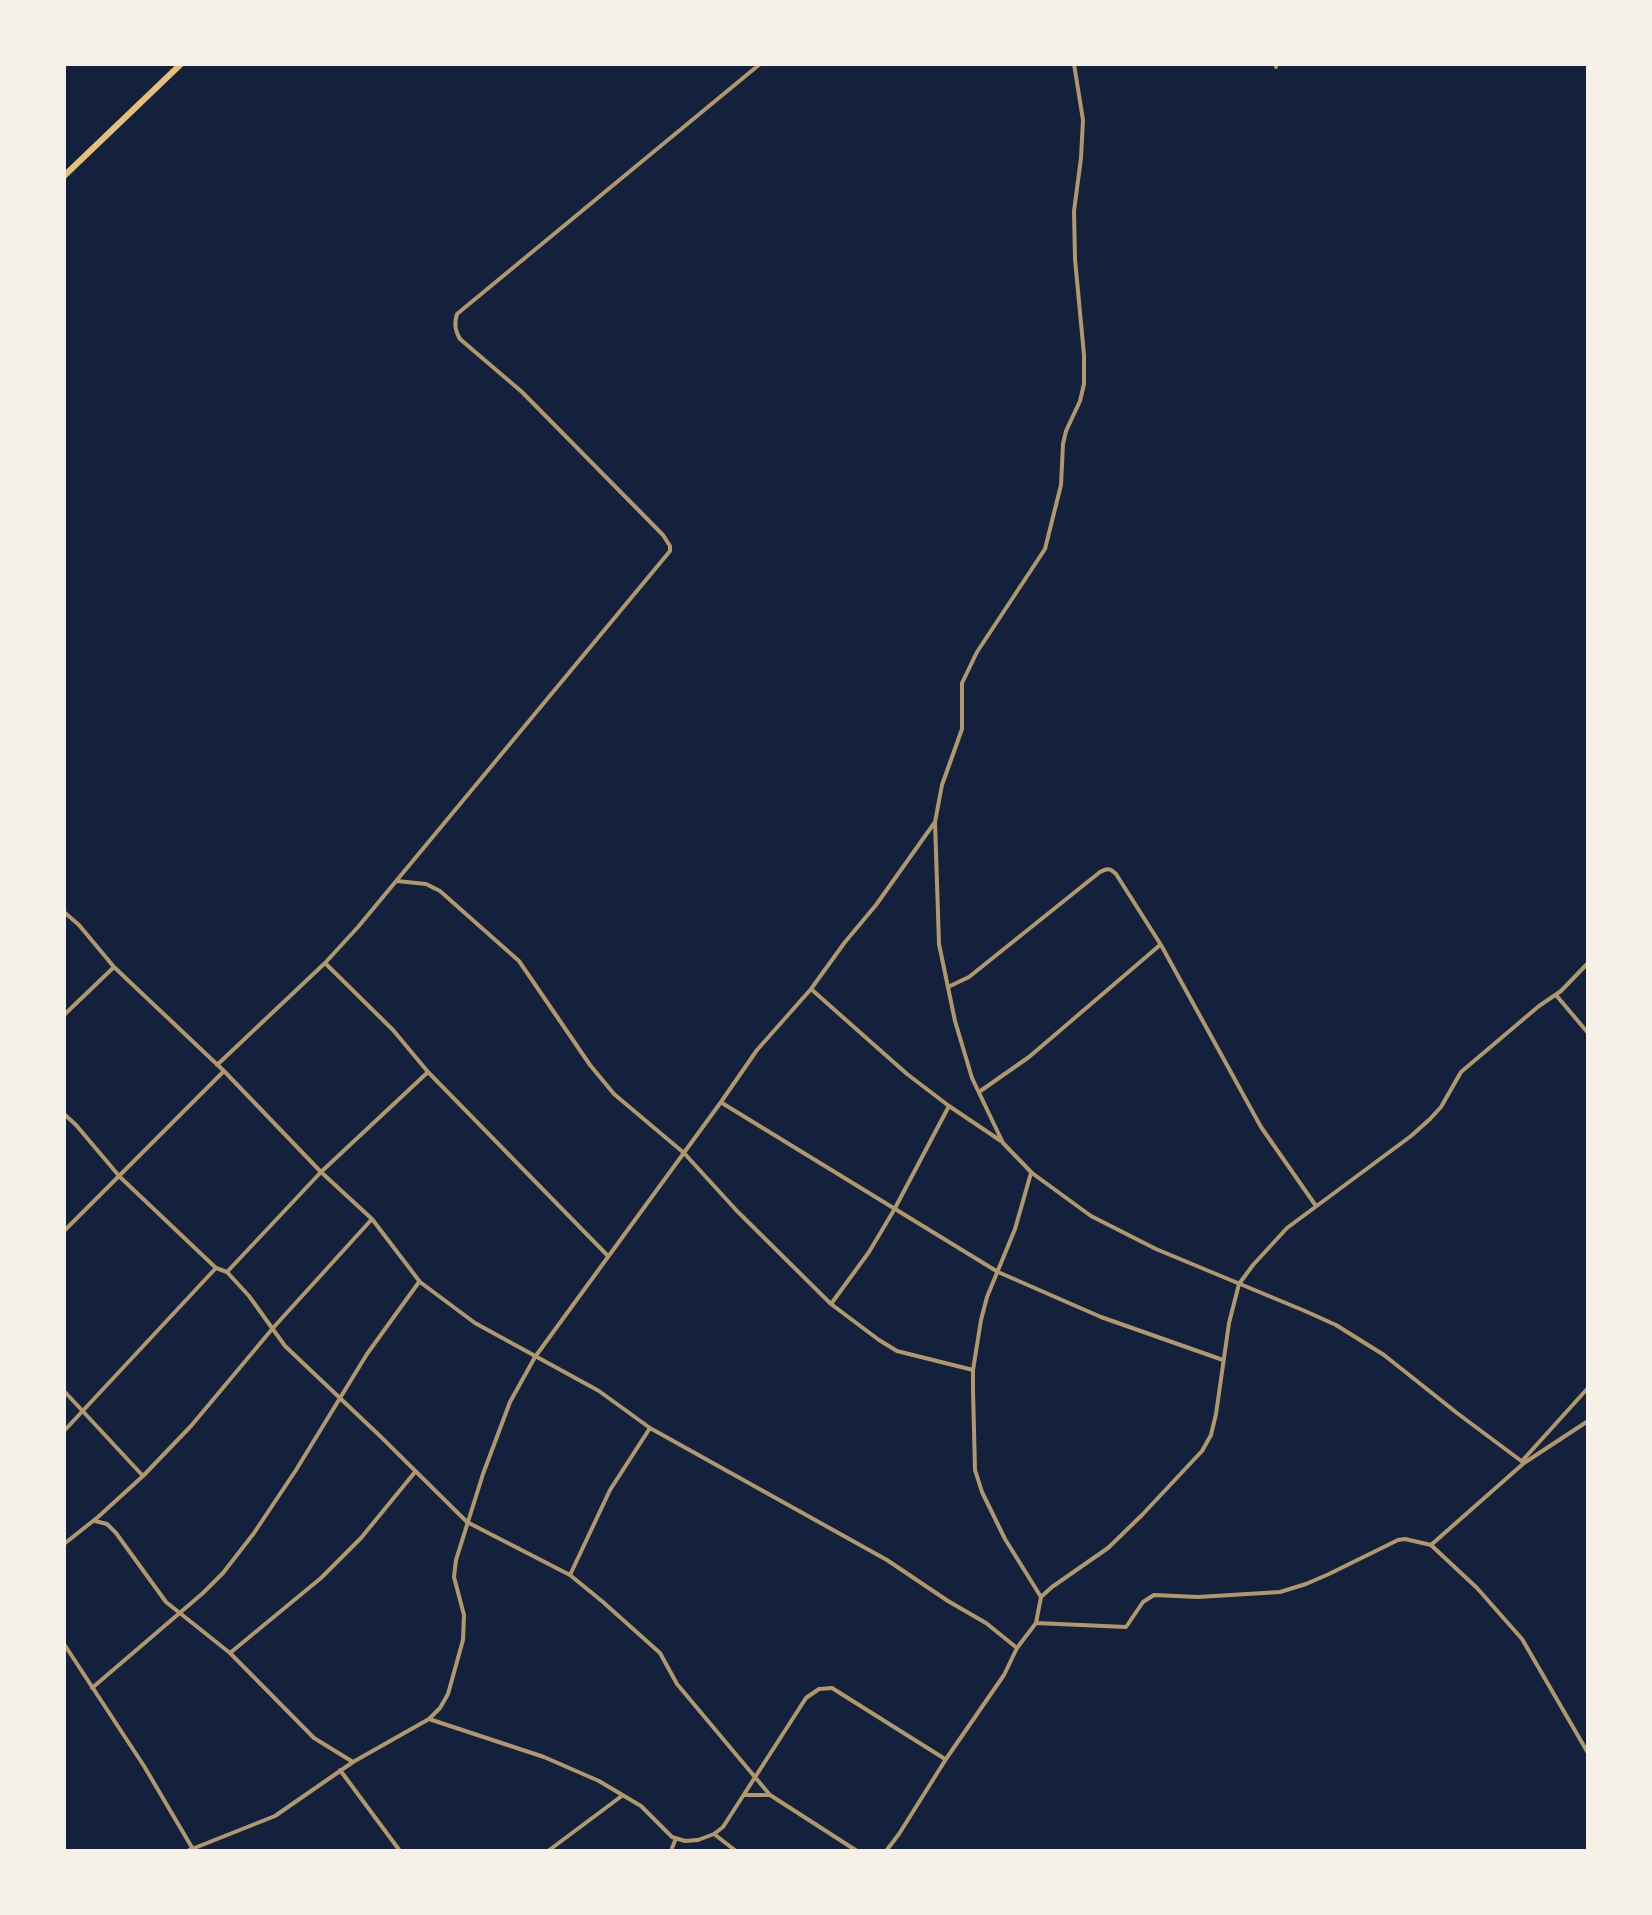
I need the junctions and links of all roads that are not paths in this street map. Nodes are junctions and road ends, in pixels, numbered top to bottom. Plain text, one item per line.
1 (181, 64) edge
2 (760, 64) edge
3 (1074, 64) edge
4 (64, 176) edge
5 (935, 822) junction
6 (397, 881) junction
7 (64, 912) edge
8 (1161, 945) junction
9 (325, 963) junction
10 (1588, 963) edge
11 (114, 967) junction
12 (948, 987) junction
13 (811, 989) junction
14 (1556, 995) junction
15 (64, 1015) edge
16 (1588, 1033) edge
17 (217, 1065) junction
18 (224, 1071) junction
19 (428, 1072) junction
20 (979, 1092) junction
21 (721, 1102) junction
22 (949, 1106) junction
23 (64, 1114) edge
24 (1003, 1143) junction
25 (684, 1153) junction
26 (321, 1172) junction
27 (1032, 1173) junction
28 (120, 1177) junction
29 (1316, 1206) junction
30 (894, 1210) junction
31 (372, 1219) junction
32 (64, 1231) edge
33 (608, 1256) junction
34 (216, 1268) junction
35 (227, 1272) junction
36 (998, 1272) junction
37 (420, 1282) junction
38 (1239, 1284) junction
39 (831, 1304) junction
40 (273, 1328) junction
41 (535, 1357) junction
42 (1223, 1360) junction
43 (973, 1370) junction
44 (1588, 1388) edge
45 (64, 1391) edge
46 (340, 1399) junction
47 (83, 1410) junction
48 (1588, 1421) edge
49 (650, 1428) junction
50 (64, 1431) edge
51 (1523, 1462) junction
52 (415, 1472) junction
53 (143, 1476) junction
54 (94, 1521) junction
55 (467, 1522) junction
56 (64, 1544) edge
57 (1431, 1545) junction
58 (570, 1575) junction
59 (1041, 1597) junction
60 (179, 1614) junction
61 (1036, 1623) junction
62 (64, 1644) edge
63 (1017, 1648) junction
64 (230, 1653) junction
65 (92, 1688) junction
66 (429, 1719) junction
67 (1588, 1753) edge
68 (946, 1759) junction
69 (353, 1762) junction
70 (340, 1770) junction
71 (755, 1776) junction
72 (624, 1795) junction
73 (743, 1795) junction
74 (770, 1795) junction
75 (714, 1834) junction
76 (676, 1838) junction
77 (191, 1850) edge
78 (400, 1851) edge
79 (548, 1851) edge
80 (671, 1851) edge
81 (736, 1851) edge
82 (857, 1851) edge
83 (886, 1851) edge

1 - 4 main road
2 - 6 street
3 - 5 street
5 - 12 street
5 - 13 street
6 - 9 street
6 - 25 street
7 - 11 street
8 - 12 street
8 - 20 street
8 - 29 street
9 - 17 street
9 - 19 street
10 - 14 street
11 - 15 street
11 - 17 street
12 - 20 street
13 - 21 street
13 - 22 street
14 - 16 street
14 - 29 street
17 - 18 street
18 - 26 street
18 - 28 street
19 - 26 street
19 - 33 street
20 - 24 street
21 - 25 street
21 - 30 street
22 - 24 street
22 - 30 street
23 - 28 street
24 - 27 street
25 - 33 street
25 - 39 street
26 - 31 street
26 - 35 street
27 - 36 street
27 - 38 street
28 - 32 street
28 - 34 street
29 - 38 street
30 - 36 street
30 - 39 street
31 - 37 street
31 - 40 street
33 - 41 street
34 - 35 street
34 - 47 street
35 - 40 street
36 - 42 street
36 - 43 street
37 - 41 street
37 - 46 street
38 - 42 street
38 - 51 street
39 - 43 street
40 - 46 street
40 - 53 street
41 - 49 street
41 - 55 street
42 - 59 street
43 - 59 street
44 - 51 street
45 - 47 street
46 - 52 street
46 - 60 street
47 - 50 street
47 - 53 street
48 - 51 street
49 - 58 street
49 - 63 street
51 - 57 street
52 - 55 street
52 - 64 street
53 - 54 street
54 - 56 street
54 - 60 street
55 - 58 street
55 - 66 street
57 - 61 street
57 - 67 street
58 - 71 street
59 - 61 street
60 - 64 street
60 - 65 street
61 - 63 street
62 - 65 street
63 - 68 street
64 - 69 street
65 - 77 street
66 - 69 street
66 - 72 street
68 - 71 street
68 - 83 street
69 - 70 street
70 - 77 street
70 - 78 street
71 - 73 street
71 - 74 street
72 - 76 street
72 - 79 street
73 - 74 street
73 - 75 street
74 - 82 street
75 - 76 street
75 - 81 street
76 - 80 street

